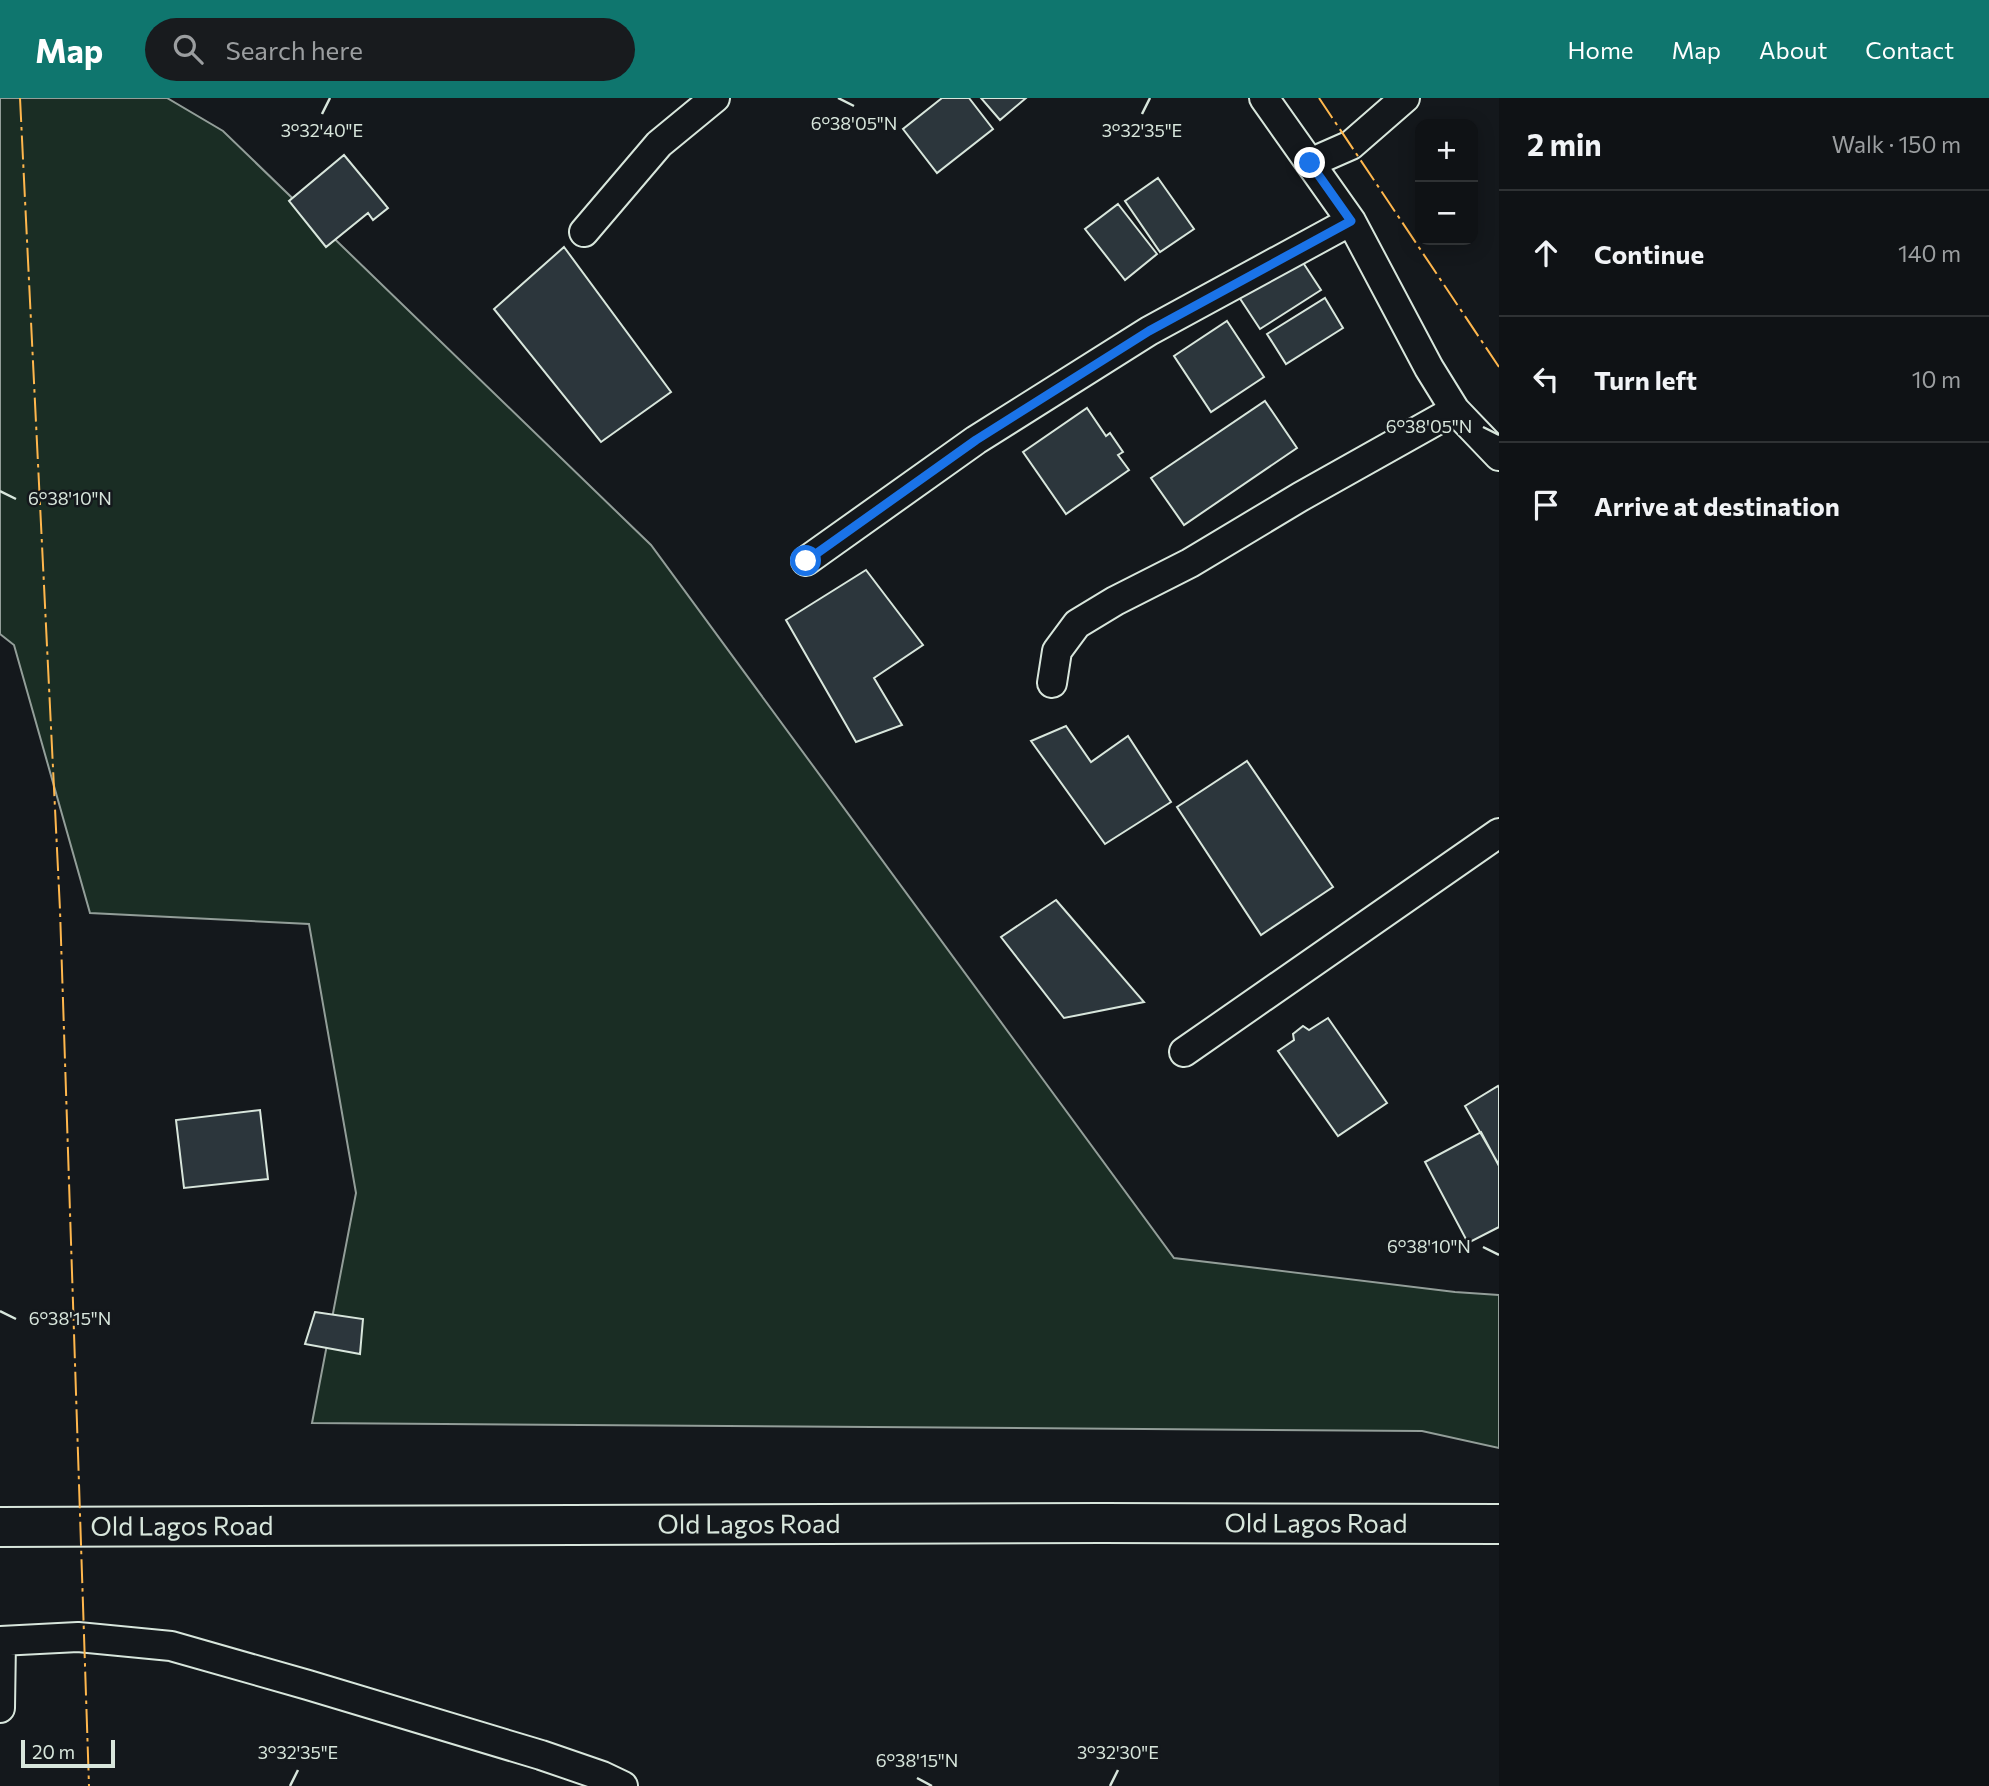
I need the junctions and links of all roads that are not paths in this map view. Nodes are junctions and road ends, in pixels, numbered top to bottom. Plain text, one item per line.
1 (715, 98) edge
2 (1264, 98) edge
3 (1405, 98) edge
4 (1310, 163) junction
5 (1351, 221) junction
6 (584, 232) dead end
7 (1455, 410) junction
8 (1499, 456) edge
9 (806, 561) dead end
10 (1052, 683) dead end
11 (1499, 833) edge
12 (1184, 1052) dead end
13 (1499, 1524) edge
14 (0, 1527) edge
15 (1, 1641) edge
16 (0, 1708) edge
17 (623, 1786) edge

1 - 6 street
2 - 4 street
3 - 4 street
4 - 5 street
5 - 7 street
5 - 9 street
7 - 8 street
7 - 10 street
11 - 12 street
13 - 14 main road, Old Lagos Road
15 - 16 street
15 - 17 street

